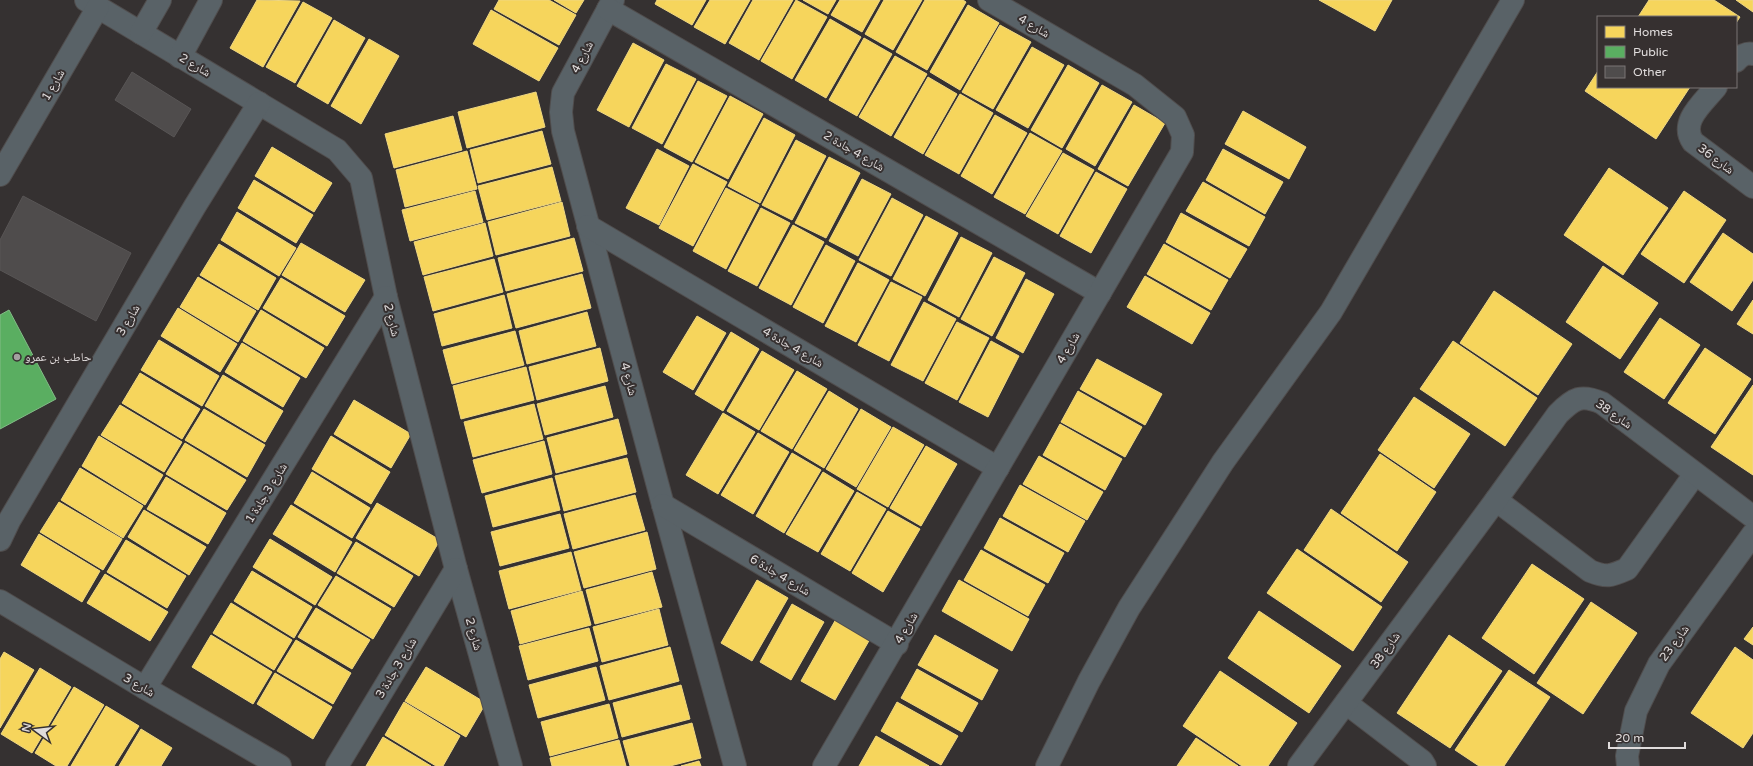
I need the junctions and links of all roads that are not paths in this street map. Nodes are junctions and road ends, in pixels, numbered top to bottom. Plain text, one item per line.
1 (160, 0) edge
2 (211, 0) edge
3 (989, 0) edge
4 (1513, 0) edge
5 (92, 4) edge
6 (610, 4) edge
7 (141, 33) junction
8 (1753, 54) edge
9 (180, 57) junction
10 (1737, 60) edge
11 (1715, 88) edge
12 (259, 103) junction
13 (0, 175) edge
14 (1753, 187) edge
15 (588, 226) junction
16 (1100, 293) junction
17 (386, 297) junction
18 (998, 468) junction
19 (1695, 474) junction
20 (1496, 500) junction
21 (663, 506) junction
22 (1753, 517) edge
23 (1753, 534) edge
24 (0, 540) edge
25 (456, 569) junction
26 (0, 601) edge
27 (897, 644) junction
28 (145, 688) junction
29 (1346, 703) junction
30 (280, 766) edge
31 (337, 766) edge
32 (510, 766) edge
33 (735, 766) edge
34 (824, 766) edge
35 (1047, 766) edge
36 (1299, 766) edge
37 (1425, 766) edge
38 (1628, 766) edge

1 - 7 street
2 - 9 street
3 - 16 street, شارع 4
4 - 35 street
5 - 7 street, شارع 2
5 - 13 street, شارع 1
6 - 15 street, شارع 4
6 - 16 street, شارع 4 جادة 2
7 - 9 street, شارع 2
8 - 10 street
9 - 12 street, شارع 2
11 - 14 street, شارع 36
12 - 17 street, شارع 2
12 - 24 street, شارع 3
15 - 18 street, شارع 4 جادة 4
15 - 21 street, شارع 4
16 - 18 street, شارع 4
17 - 25 street, شارع 2
17 - 28 street, شارع 3 جادة 1
18 - 27 street, شارع 4
19 - 20 street, شارع 38
19 - 20 street
19 - 22 street, شارع 38
20 - 29 street, شارع 38
21 - 27 street, شارع 4 جادة 6
21 - 33 street, شارع 4
23 - 38 street, شارع 23
25 - 31 street, شارع 3 جادة 3
25 - 32 street, شارع 2
26 - 28 street, شارع 3
27 - 34 street, شارع 4
28 - 30 street, شارع 3
29 - 36 street, شارع 38
29 - 37 street

